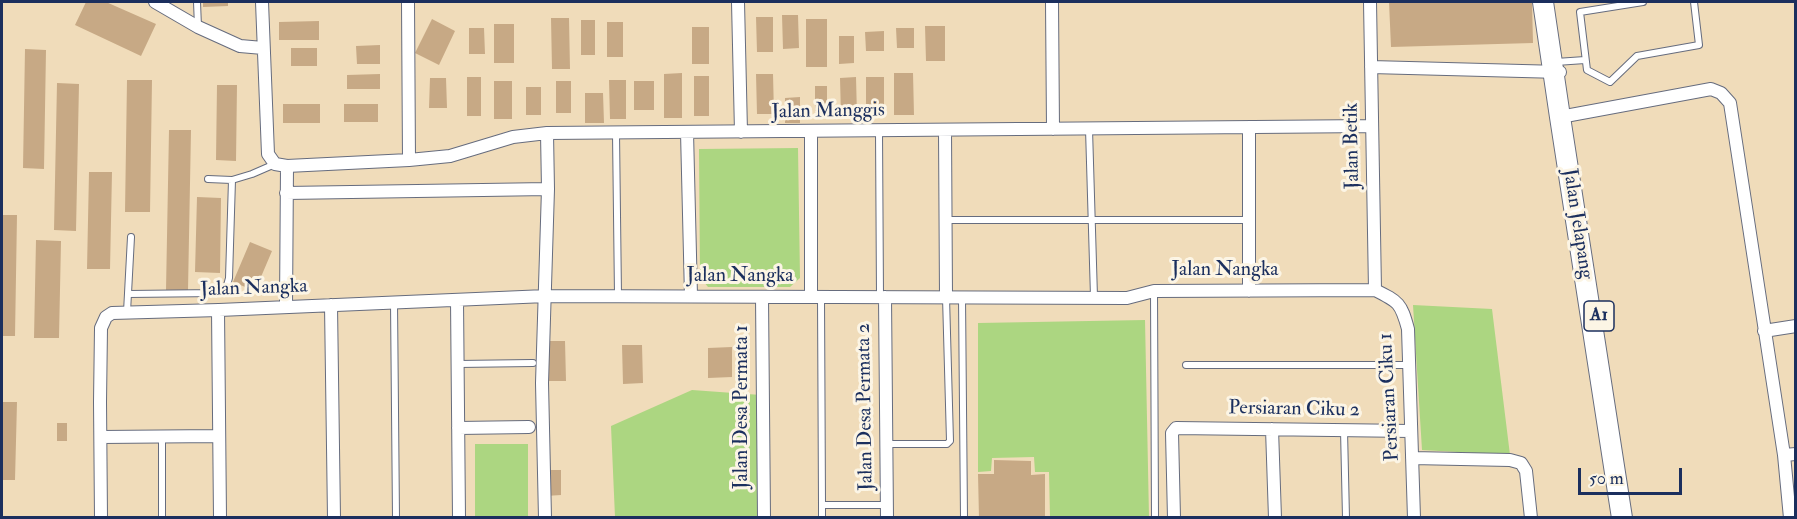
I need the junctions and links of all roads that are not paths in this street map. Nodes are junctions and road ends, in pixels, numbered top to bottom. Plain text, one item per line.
1 (155, 2) edge
2 (197, 2) edge
3 (262, 2) edge
4 (408, 2) edge
5 (738, 2) edge
6 (1052, 2) edge
7 (1370, 2) edge
8 (1543, 2) edge
9 (1552, 2) edge
10 (1643, 2) edge
11 (1694, 2) edge
12 (198, 27) junction
13 (263, 48) junction
14 (1585, 60) junction
15 (1371, 67) junction
16 (1557, 67) junction
17 (1564, 116) junction
18 (1372, 126) junction
19 (1249, 127) junction
20 (1053, 129) junction
21 (1089, 129) junction
22 (945, 130) junction
23 (879, 131) junction
24 (687, 132) junction
25 (741, 132) junction
26 (811, 132) junction
27 (547, 133) junction
28 (616, 133) junction
29 (409, 160) junction
30 (281, 165) junction
31 (208, 179) dead end
32 (232, 180) junction
33 (548, 189) junction
34 (286, 193) junction
35 (946, 220) junction
36 (1092, 220) junction
37 (1250, 220) junction
38 (131, 237) dead end
39 (1375, 290) junction
40 (1154, 291) junction
41 (1250, 291) junction
42 (128, 294) junction
43 (546, 296) junction
44 (618, 296) junction
45 (691, 296) junction
46 (762, 297) junction
47 (816, 297) junction
48 (882, 297) junction
49 (946, 297) junction
50 (962, 297) junction
51 (1094, 298) junction
52 (457, 300) junction
53 (394, 302) junction
54 (331, 305) junction
55 (286, 307) junction
56 (218, 310) junction
57 (127, 312) junction
58 (1796, 326) edge
59 (1764, 331) junction
60 (533, 363) dead end
61 (458, 364) junction
62 (1186, 365) dead end
63 (1409, 365) junction
64 (529, 427) dead end
65 (458, 428) junction
66 (1272, 429) junction
67 (1344, 430) junction
68 (1411, 430) junction
69 (219, 436) junction
70 (101, 437) junction
71 (162, 437) junction
72 (887, 444) junction
73 (1790, 455) edge
74 (1412, 458) junction
75 (822, 504) junction
76 (887, 511) edge
77 (101, 518) edge
78 (162, 518) edge
79 (220, 518) edge
80 (334, 518) edge
81 (396, 518) edge
82 (459, 518) edge
83 (545, 518) edge
84 (764, 518) edge
85 (822, 518) edge
86 (964, 518) edge
87 (1155, 518) edge
88 (1174, 518) edge
89 (1275, 518) edge
90 (1346, 518) edge
91 (1414, 518) edge
92 (1531, 518) edge
93 (1622, 518) edge
94 (1629, 518) edge
95 (1791, 518) edge

1 - 12 street
2 - 12 lane
3 - 13 street
4 - 29 street
5 - 25 street
6 - 20 street
7 - 15 street, Jalan Betik
8 - 16 main road, Jalan Jelapang / A1
9 - 16 main road, Jalan Jelapang / A1
10 - 14 lane
11 - 14 lane
12 - 13 street
13 - 30 street
14 - 16 lane
15 - 16 street
15 - 18 street, Jalan Betik
16 - 17 main road, Jalan Jelapang / A1
17 - 59 street
17 - 93 main road, Jalan Jelapang / A1
17 - 94 main road, Jalan Jelapang / A1
18 - 19 street, Jalan Manggis
18 - 39 street, Jalan Betik
19 - 21 street, Jalan Manggis
19 - 37 street
20 - 21 street, Jalan Manggis
20 - 22 street, Jalan Manggis
21 - 36 lane
22 - 23 street, Jalan Manggis
22 - 35 street
23 - 26 street, Jalan Manggis
23 - 48 lane
24 - 25 street, Jalan Manggis
24 - 28 street, Jalan Manggis
24 - 45 street
25 - 26 street, Jalan Manggis
26 - 47 street
27 - 28 street, Jalan Manggis
27 - 29 street, Jalan Manggis
27 - 33 street
28 - 44 lane
29 - 30 street, Jalan Manggis
30 - 32 lane
30 - 34 street
31 - 32 lane
32 - 42 lane
33 - 34 street
33 - 43 street
34 - 55 street
35 - 36 lane
35 - 49 street
36 - 37 lane
36 - 51 lane
37 - 41 street
38 - 42 lane
39 - 41 street, Jalan Nangka
39 - 63 street, Persiaran Ciku 1
40 - 41 street, Jalan Nangka
40 - 51 street, Jalan Nangka
40 - 87 lane
42 - 57 lane
43 - 44 street, Jalan Nangka
43 - 52 street, Jalan Nangka
43 - 83 street
44 - 45 street, Jalan Nangka
45 - 46 street, Jalan Nangka
46 - 47 street, Jalan Nangka
46 - 84 street, Jalan Desa Permata 1
47 - 48 street, Jalan Nangka
47 - 75 lane
48 - 49 street, Jalan Nangka
48 - 72 street, Jalan Desa Permata 2
49 - 50 street, Jalan Nangka
49 - 72 lane
50 - 51 street, Jalan Nangka
50 - 86 lane
52 - 53 street, Jalan Nangka
52 - 61 street
53 - 54 street, Jalan Nangka
53 - 81 lane
54 - 55 street, Jalan Nangka
54 - 80 street
55 - 56 street, Jalan Nangka
56 - 57 street, Jalan Nangka
56 - 69 street
57 - 70 street, Jalan Nangka
58 - 59 street
59 - 73 street
60 - 61 lane
61 - 65 street
62 - 63 lane
63 - 68 street, Persiaran Ciku 1
64 - 65 street
65 - 82 street
66 - 67 street, Persiaran Ciku 2
66 - 88 street, Persiaran Ciku 2
66 - 89 street
67 - 68 street, Persiaran Ciku 2
67 - 90 lane
68 - 74 street, Persiaran Ciku 1
69 - 71 street
69 - 79 street
70 - 71 street
70 - 77 street
71 - 78 lane
72 - 76 street, Jalan Desa Permata 2
73 - 95 street
74 - 91 street, Persiaran Ciku 1
74 - 92 street
75 - 76 lane
75 - 85 lane

